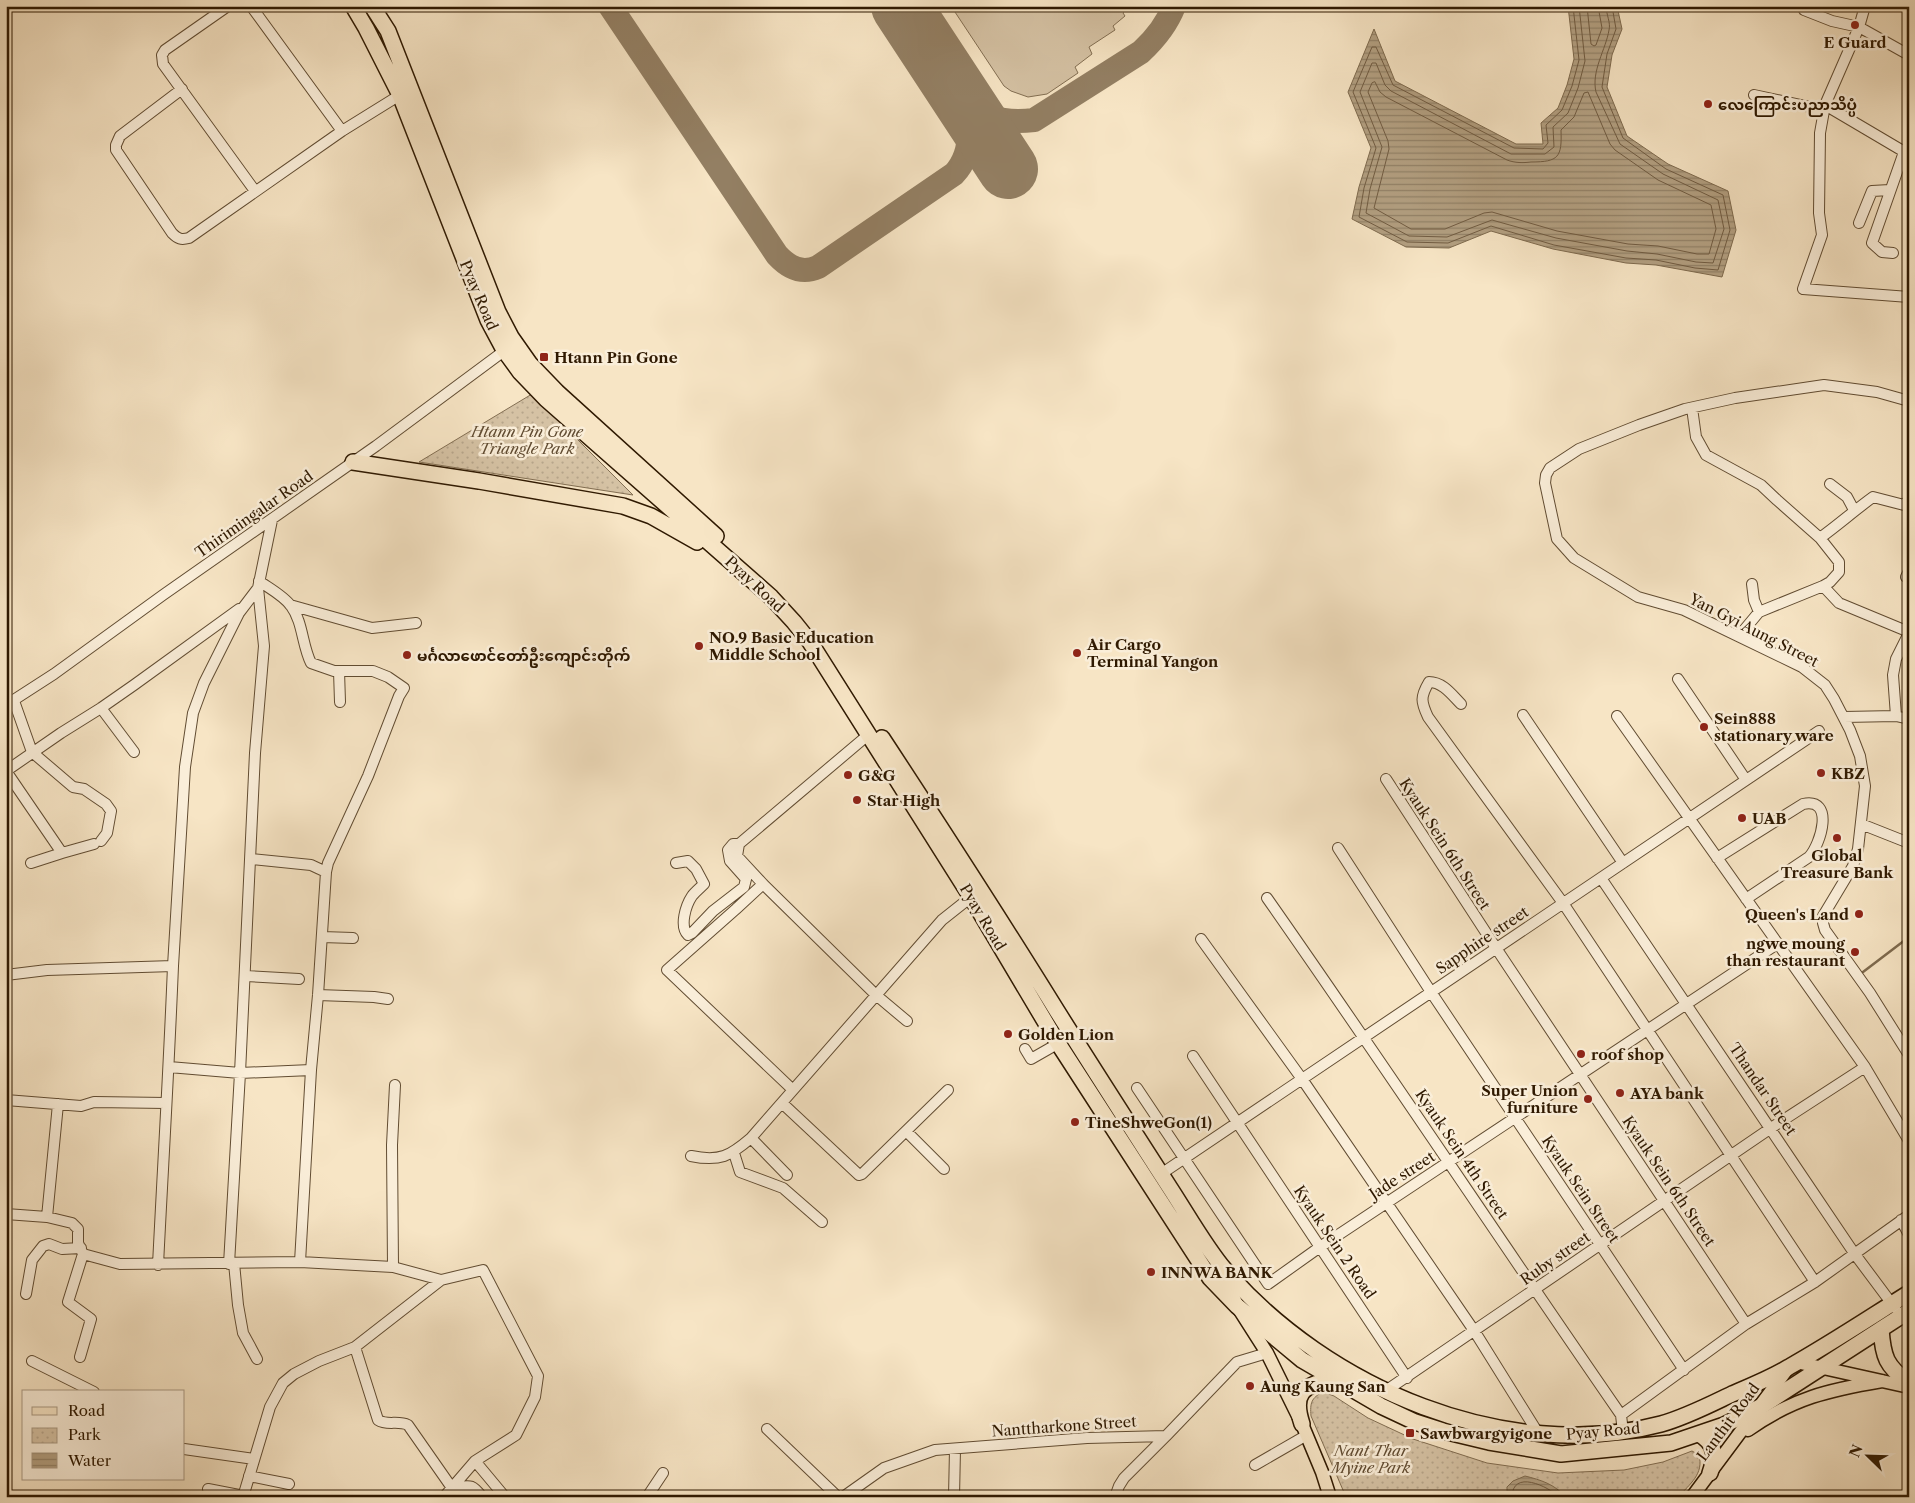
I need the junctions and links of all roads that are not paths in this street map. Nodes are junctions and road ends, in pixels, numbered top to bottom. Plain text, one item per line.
1 (228, 6) edge
2 (251, 6) edge
3 (353, 6) edge
4 (372, 6) edge
5 (1865, 6) edge
6 (1804, 10) dead end
7 (1859, 27) junction
8 (1909, 55) edge
9 (182, 90) junction
10 (400, 95) junction
11 (1754, 95) dead end
12 (1824, 108) junction
13 (342, 131) junction
14 (1906, 153) edge
15 (255, 190) junction
16 (1890, 190) junction
17 (1859, 223) dead end
18 (1893, 253) dead end
19 (1909, 297) edge
20 (509, 346) junction
21 (1909, 401) edge
22 (1692, 408) junction
23 (353, 462) junction
24 (1830, 484) dead end
25 (1909, 500) edge
26 (1854, 510) junction
27 (272, 520) junction
28 (1820, 538) junction
29 (728, 559) junction
30 (1909, 571) edge
31 (1909, 578) edge
32 (1752, 584) dead end
33 (258, 585) junction
34 (1823, 586) junction
35 (245, 604) junction
36 (290, 605) junction
37 (1759, 612) junction
38 (416, 623) dead end
39 (1909, 632) edge
40 (1739, 636) junction
41 (339, 670) junction
42 (1678, 679) dead end
43 (340, 702) dead end
44 (10, 703) edge
45 (1461, 704) dead end
46 (102, 708) junction
47 (1523, 715) dead end
48 (1617, 716) dead end
49 (1896, 716) junction
50 (1844, 717) junction
51 (1909, 719) edge
52 (1819, 731) dead end
53 (868, 735) junction
54 (32, 752) junction
55 (134, 752) dead end
56 (6, 771) edge
57 (1386, 779) dead end
58 (1746, 780) junction
59 (1689, 818) junction
60 (1861, 824) junction
61 (1909, 843) edge
62 (739, 844) junction
63 (1338, 848) dead end
64 (62, 853) junction
65 (250, 858) junction
66 (1717, 858) junction
67 (676, 862) dead end
68 (31, 863) dead end
69 (1623, 863) junction
70 (326, 872) junction
71 (1601, 878) junction
72 (763, 884) junction
73 (971, 897) junction
74 (1267, 898) dead end
75 (1746, 899) junction
76 (1563, 903) junction
77 (322, 937) junction
78 (352, 938) dead end
79 (1202, 939) dead end
80 (1777, 944) junction
81 (1496, 948) junction
82 (173, 966) junction
83 (6, 975) edge
84 (245, 976) junction
85 (299, 979) dead end
86 (1431, 992) junction
87 (318, 995) junction
88 (876, 995) junction
89 (388, 1000) dead end
90 (1687, 1005) junction
91 (907, 1021) dead end
92 (1648, 1031) junction
93 (1364, 1037) junction
94 (1059, 1043) junction
95 (1024, 1050) dead end
96 (1909, 1055) edge
97 (1193, 1056) dead end
98 (169, 1067) junction
99 (1865, 1068) junction
100 (311, 1070) junction
101 (240, 1073) junction
102 (1580, 1075) junction
103 (1302, 1079) junction
104 (395, 1085) dead end
105 (1137, 1088) dead end
106 (792, 1090) junction
107 (948, 1090) dead end
108 (6, 1100) edge
109 (166, 1103) junction
110 (58, 1104) junction
111 (782, 1104) junction
112 (1515, 1118) junction
113 (1237, 1122) junction
114 (1771, 1128) junction
115 (906, 1131) junction
116 (751, 1138) junction
117 (1909, 1141) edge
118 (734, 1153) junction
119 (691, 1156) dead end
120 (1731, 1156) junction
121 (1184, 1158) junction
122 (1449, 1162) junction
123 (944, 1169) dead end
124 (1161, 1174) junction
125 (787, 1175) dead end
126 (1664, 1202) junction
127 (1387, 1203) junction
128 (6, 1214) edge
129 (47, 1217) junction
130 (1905, 1217) edge
131 (822, 1222) dead end
132 (1909, 1235) edge
133 (1601, 1245) junction
134 (1320, 1247) junction
135 (82, 1251) junction
136 (1854, 1253) junction
137 (300, 1262) junction
138 (232, 1263) junction
139 (158, 1265) junction
140 (393, 1267) junction
141 (1223, 1268) junction
142 (441, 1280) junction
143 (1815, 1282) junction
144 (1535, 1290) junction
145 (1909, 1293) edge
146 (26, 1294) dead end
147 (1238, 1306) junction
148 (1900, 1310) edge
149 (1746, 1324) junction
150 (1882, 1329) junction
151 (1475, 1332) junction
152 (1280, 1333) junction
153 (355, 1347) junction
154 (1266, 1351) junction
155 (80, 1357) dead end
156 (257, 1359) dead end
157 (32, 1361) dead end
158 (1793, 1365) junction
159 (1820, 1368) junction
160 (1684, 1370) junction
161 (1334, 1372) junction
162 (1408, 1378) junction
163 (1882, 1381) junction
164 (1909, 1383) edge
165 (1909, 1387) edge
166 (90, 1390) edge
167 (1388, 1390) junction
168 (1762, 1406) junction
169 (1621, 1415) junction
170 (1304, 1429) junction
171 (767, 1430) dead end
172 (1623, 1432) junction
173 (1538, 1433) junction
174 (1699, 1434) junction
175 (1739, 1435) junction
176 (1166, 1436) junction
177 (955, 1448) junction
178 (185, 1449) edge
179 (254, 1459) junction
180 (475, 1460) junction
181 (1255, 1465) dead end
182 (663, 1472) dead end
183 (1710, 1473) junction
184 (249, 1476) junction
185 (289, 1484) dead end
186 (452, 1488) junction
187 (208, 1489) dead end
188 (244, 1496) edge
189 (444, 1497) edge
190 (482, 1497) edge
191 (505, 1497) edge
192 (647, 1497) edge
193 (838, 1497) edge
194 (843, 1497) edge
195 (954, 1497) edge
196 (1116, 1497) edge
197 (1330, 1497) edge
198 (1692, 1497) edge

1 - 9 street
2 - 13 street
3 - 10 highway, Pyay Road
4 - 20 highway, Pyay Road
5 - 7 street
6 - 7 street
7 - 8 street
7 - 12 street
9 - 15 street
9 - 15 street
10 - 13 street
10 - 20 highway, Pyay Road
11 - 12 street
12 - 14 street
12 - 19 street
13 - 15 street
14 - 16 street
16 - 17 street
16 - 18 street
20 - 23 street, Thirimingalar Road
20 - 29 highway, Pyay Road
20 - 124 highway, Pyay Road
21 - 22 street, Yan Gyi Aung Street
22 - 28 street
22 - 40 street, Yan Gyi Aung Street
23 - 27 street, Thirimingalar Road
23 - 29 highway
24 - 26 street
25 - 26 street
26 - 28 street
27 - 33 street
27 - 44 street, Thirimingalar Road
28 - 34 street
29 - 53 highway, Pyay Road
30 - 31 street
32 - 37 street
33 - 35 street
33 - 36 street
33 - 65 street
34 - 37 street
34 - 39 street
35 - 46 street
35 - 82 street
36 - 38 street
36 - 41 street
37 - 40 street
39 - 49 street
40 - 50 street, Yan Gyi Aung Street
41 - 43 street
41 - 70 street
42 - 58 street
44 - 54 street
45 - 76 street
46 - 54 street
46 - 55 street
47 - 69 street
48 - 59 street
49 - 50 street
49 - 51 street
50 - 60 street, Yan Gyi Aung Street
52 - 58 street, Sapphire street
53 - 62 street
53 - 73 highway, Pyay Road
54 - 56 street
54 - 64 street
56 - 64 street
57 - 81 street, Kyauk Sein 6th Street
58 - 59 street, Sapphire street
59 - 66 street
59 - 69 street, Sapphire street
60 - 61 street
60 - 96 street, Yan Gyi Aung Street
62 - 67 street
62 - 72 street
63 - 86 street, Kyauk Sein Street
64 - 68 street
65 - 70 street
65 - 84 street
66 - 75 street
66 - 75 street
69 - 71 street, Sapphire street
70 - 77 street
71 - 76 street, Sapphire street
71 - 90 street, Thandar Street
72 - 88 street
72 - 106 street
73 - 88 street
73 - 94 highway, Pyay Road
74 - 93 street, Kyauk Sein 4th Street
75 - 80 street
76 - 81 street, Sapphire street
76 - 92 street
77 - 78 street
77 - 87 street
79 - 103 street
80 - 90 street, Jade street
80 - 99 street
81 - 86 street, Sapphire street
81 - 102 street, Kyauk Sein 6th Street
82 - 83 street
82 - 98 street
84 - 85 street
84 - 101 street
86 - 93 street, Sapphire street
86 - 112 street, Kyauk Sein Street
87 - 89 street
87 - 100 street
88 - 91 street
88 - 106 street
90 - 92 street, Jade street
90 - 114 street, Thandar Street
92 - 102 street, Jade street
92 - 120 street
93 - 103 street, Sapphire street
93 - 122 street, Kyauk Sein 4th Street
94 - 95 street
94 - 147 highway, Pyay Road
97 - 113 street, Kyauk Sein 2 Road
98 - 101 street
98 - 109 street
99 - 114 street, Ruby street
99 - 117 street
100 - 101 street
100 - 137 street
101 - 138 street
102 - 112 street, Jade street
102 - 126 street, Kyauk Sein 6th Street
103 - 113 street, Sapphire street
103 - 127 street
104 - 140 street
105 - 121 street
106 - 111 street
107 - 115 street
108 - 110 street
109 - 110 street
109 - 139 street
110 - 129 street
111 - 115 street
111 - 116 street
112 - 122 street, Jade street
112 - 133 street, Kyauk Sein Street
113 - 121 street, Sapphire street
113 - 134 street, Kyauk Sein 2 Road
114 - 120 street, Ruby street
114 - 136 street, Thandar Street
115 - 123 street
116 - 118 street
116 - 125 street
118 - 119 street
118 - 131 street
120 - 126 street, Ruby street
120 - 143 street
121 - 124 street, Sapphire street
121 - 134 street, Jade street
122 - 127 street, Jade street
122 - 144 street, Kyauk Sein 4th Street
124 - 141 highway, Pyay Road
126 - 133 street, Ruby street
126 - 149 street, Kyauk Sein 6th Street
127 - 134 street, Jade street
127 - 151 street
128 - 129 street
129 - 135 street
130 - 132 street
130 - 136 street
133 - 144 street, Ruby street
133 - 160 street, Kyauk Sein Street
134 - 162 street, Kyauk Sein 2 Road
135 - 139 street
135 - 146 street
135 - 155 street
136 - 143 street
136 - 148 street, Thandar Street
137 - 138 street
137 - 140 street
138 - 139 street
138 - 156 street
140 - 142 street
141 - 147 main road, Pyay Road
141 - 152 highway, Pyay Road
142 - 153 street
142 - 180 street
143 - 149 street
144 - 151 street, Ruby street
144 - 169 street, Kyauk Sein 4th Street
145 - 148 highway, Pyay Road
147 - 152 highway, Pyay Road
147 - 154 main road
148 - 150 highway, Pyay Road
148 - 158 highway, Pyay Road
149 - 160 street
150 - 159 highway, Pyay Road
150 - 164 highway
151 - 162 street, Ruby street
151 - 173 street
152 - 154 main road
152 - 161 highway, Pyay Road
153 - 179 street
153 - 186 street
154 - 170 main road
154 - 176 street
157 - 166 street
158 - 159 main road
158 - 168 main road, Lanthit Road
158 - 172 highway, Pyay Road
159 - 163 main road
159 - 168 highway, Pyay Road
160 - 169 street
161 - 167 highway, Pyay Road
161 - 170 highway
161 - 174 highway, Pyay Road
162 - 167 street, Ruby street
163 - 165 main road
163 - 175 main road
167 - 173 highway, Pyay Road
168 - 174 highway, Pyay Road
168 - 175 main road, Lanthit Road
169 - 172 street, Kyauk Sein 4th Street
170 - 181 street
170 - 197 main road
171 - 193 street
172 - 173 highway, Pyay Road
174 - 183 highway
175 - 183 main road, Lanthit Road
176 - 177 street, Nanttharkone Street
176 - 196 street
177 - 194 street, Nanttharkone Street
177 - 195 street
178 - 179 street
179 - 184 street
180 - 186 street
180 - 191 street
182 - 192 street
183 - 198 main road, Lanthit Road
184 - 185 street
184 - 188 street
186 - 189 street
186 - 190 street
187 - 188 street

